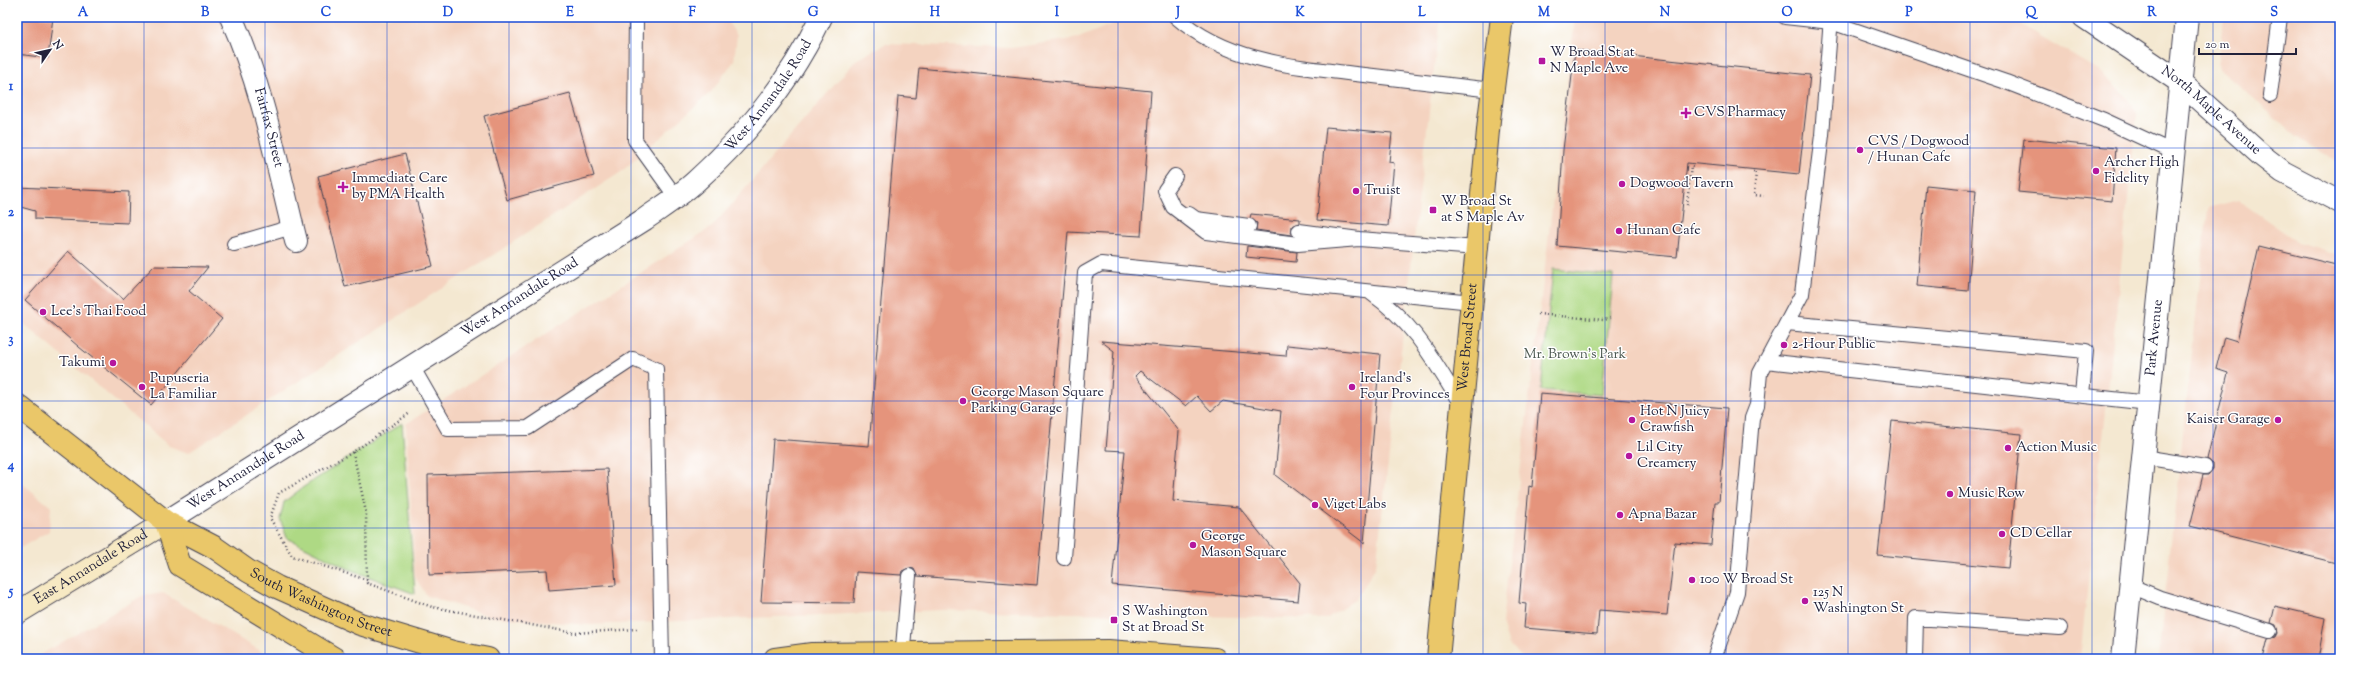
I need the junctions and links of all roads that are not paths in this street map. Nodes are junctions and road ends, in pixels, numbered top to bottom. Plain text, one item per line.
1 (231, 17) edge
2 (636, 17) edge
3 (821, 17) edge
4 (1176, 17) edge
5 (1502, 17) edge
6 (1785, 17) edge
7 (2084, 17) edge
8 (2187, 17) edge
9 (2280, 17) edge
10 (1831, 19) edge
11 (2180, 82) junction
12 (1492, 90) junction
13 (2270, 95) dead end
14 (2173, 152) junction
15 (676, 197) junction
16 (2340, 202) edge
17 (1249, 226) dead end
18 (1299, 231) dead end
19 (294, 234) joint
20 (1359, 239) junction
21 (234, 244) dead end
22 (1477, 248) junction
23 (1370, 293) junction
24 (1472, 302) junction
25 (1787, 324) junction
26 (1766, 361) junction
27 (413, 368) junction
28 (2082, 395) junction
29 (2149, 403) junction
30 (17, 404) edge
31 (1462, 406) junction
32 (2143, 458) junction
33 (2205, 467) dead end
34 (166, 522) junction
35 (1064, 558) dead end
36 (909, 576) dead end
37 (2131, 586) junction
38 (17, 613) edge
39 (2060, 628) dead end
40 (2270, 631) dead end
41 (452, 656) edge
42 (902, 656) edge
43 (335, 659) edge
44 (488, 659) edge
45 (662, 659) edge
46 (775, 659) edge
47 (1215, 659) edge
48 (1438, 659) edge
49 (1714, 659) edge
50 (1915, 659) edge
51 (2123, 659) edge

1 - 19 street, Fairfax Street
2 - 15 lane
3 - 15 street, West Annandale Road
4 - 12 lane
5 - 12 main road, West Broad Street
6 - 10 lane
7 - 11 street, North Maple Avenue
8 - 11 street, Park Avenue
9 - 13 lane
10 - 14 lane
10 - 25 lane
11 - 14 street, Park Avenue
11 - 16 street, North Maple Avenue
12 - 22 main road, West Broad Street
14 - 29 street, Park Avenue
15 - 27 street, West Annandale Road
17 - 20 lane
18 - 20 lane
19 - 21 lane
20 - 22 lane
22 - 24 main road, West Broad Street
23 - 24 lane
23 - 31 lane
23 - 35 lane
24 - 31 main road, West Broad Street
25 - 26 lane
25 - 28 lane
26 - 28 lane
26 - 49 lane
27 - 34 street, West Annandale Road
27 - 45 lane
28 - 29 lane
29 - 32 street, Park Avenue
30 - 34 main road, South Washington Street
31 - 48 main road, West Broad Street
32 - 33 lane
32 - 37 street, Park Avenue
34 - 38 main road, East Annandale Road
34 - 41 main road, South Washington Street
34 - 43 main road
36 - 42 lane
37 - 40 lane
37 - 51 street, Park Avenue
39 - 50 lane
41 - 44 main road, South Washington Street
42 - 46 main road
42 - 47 main road

